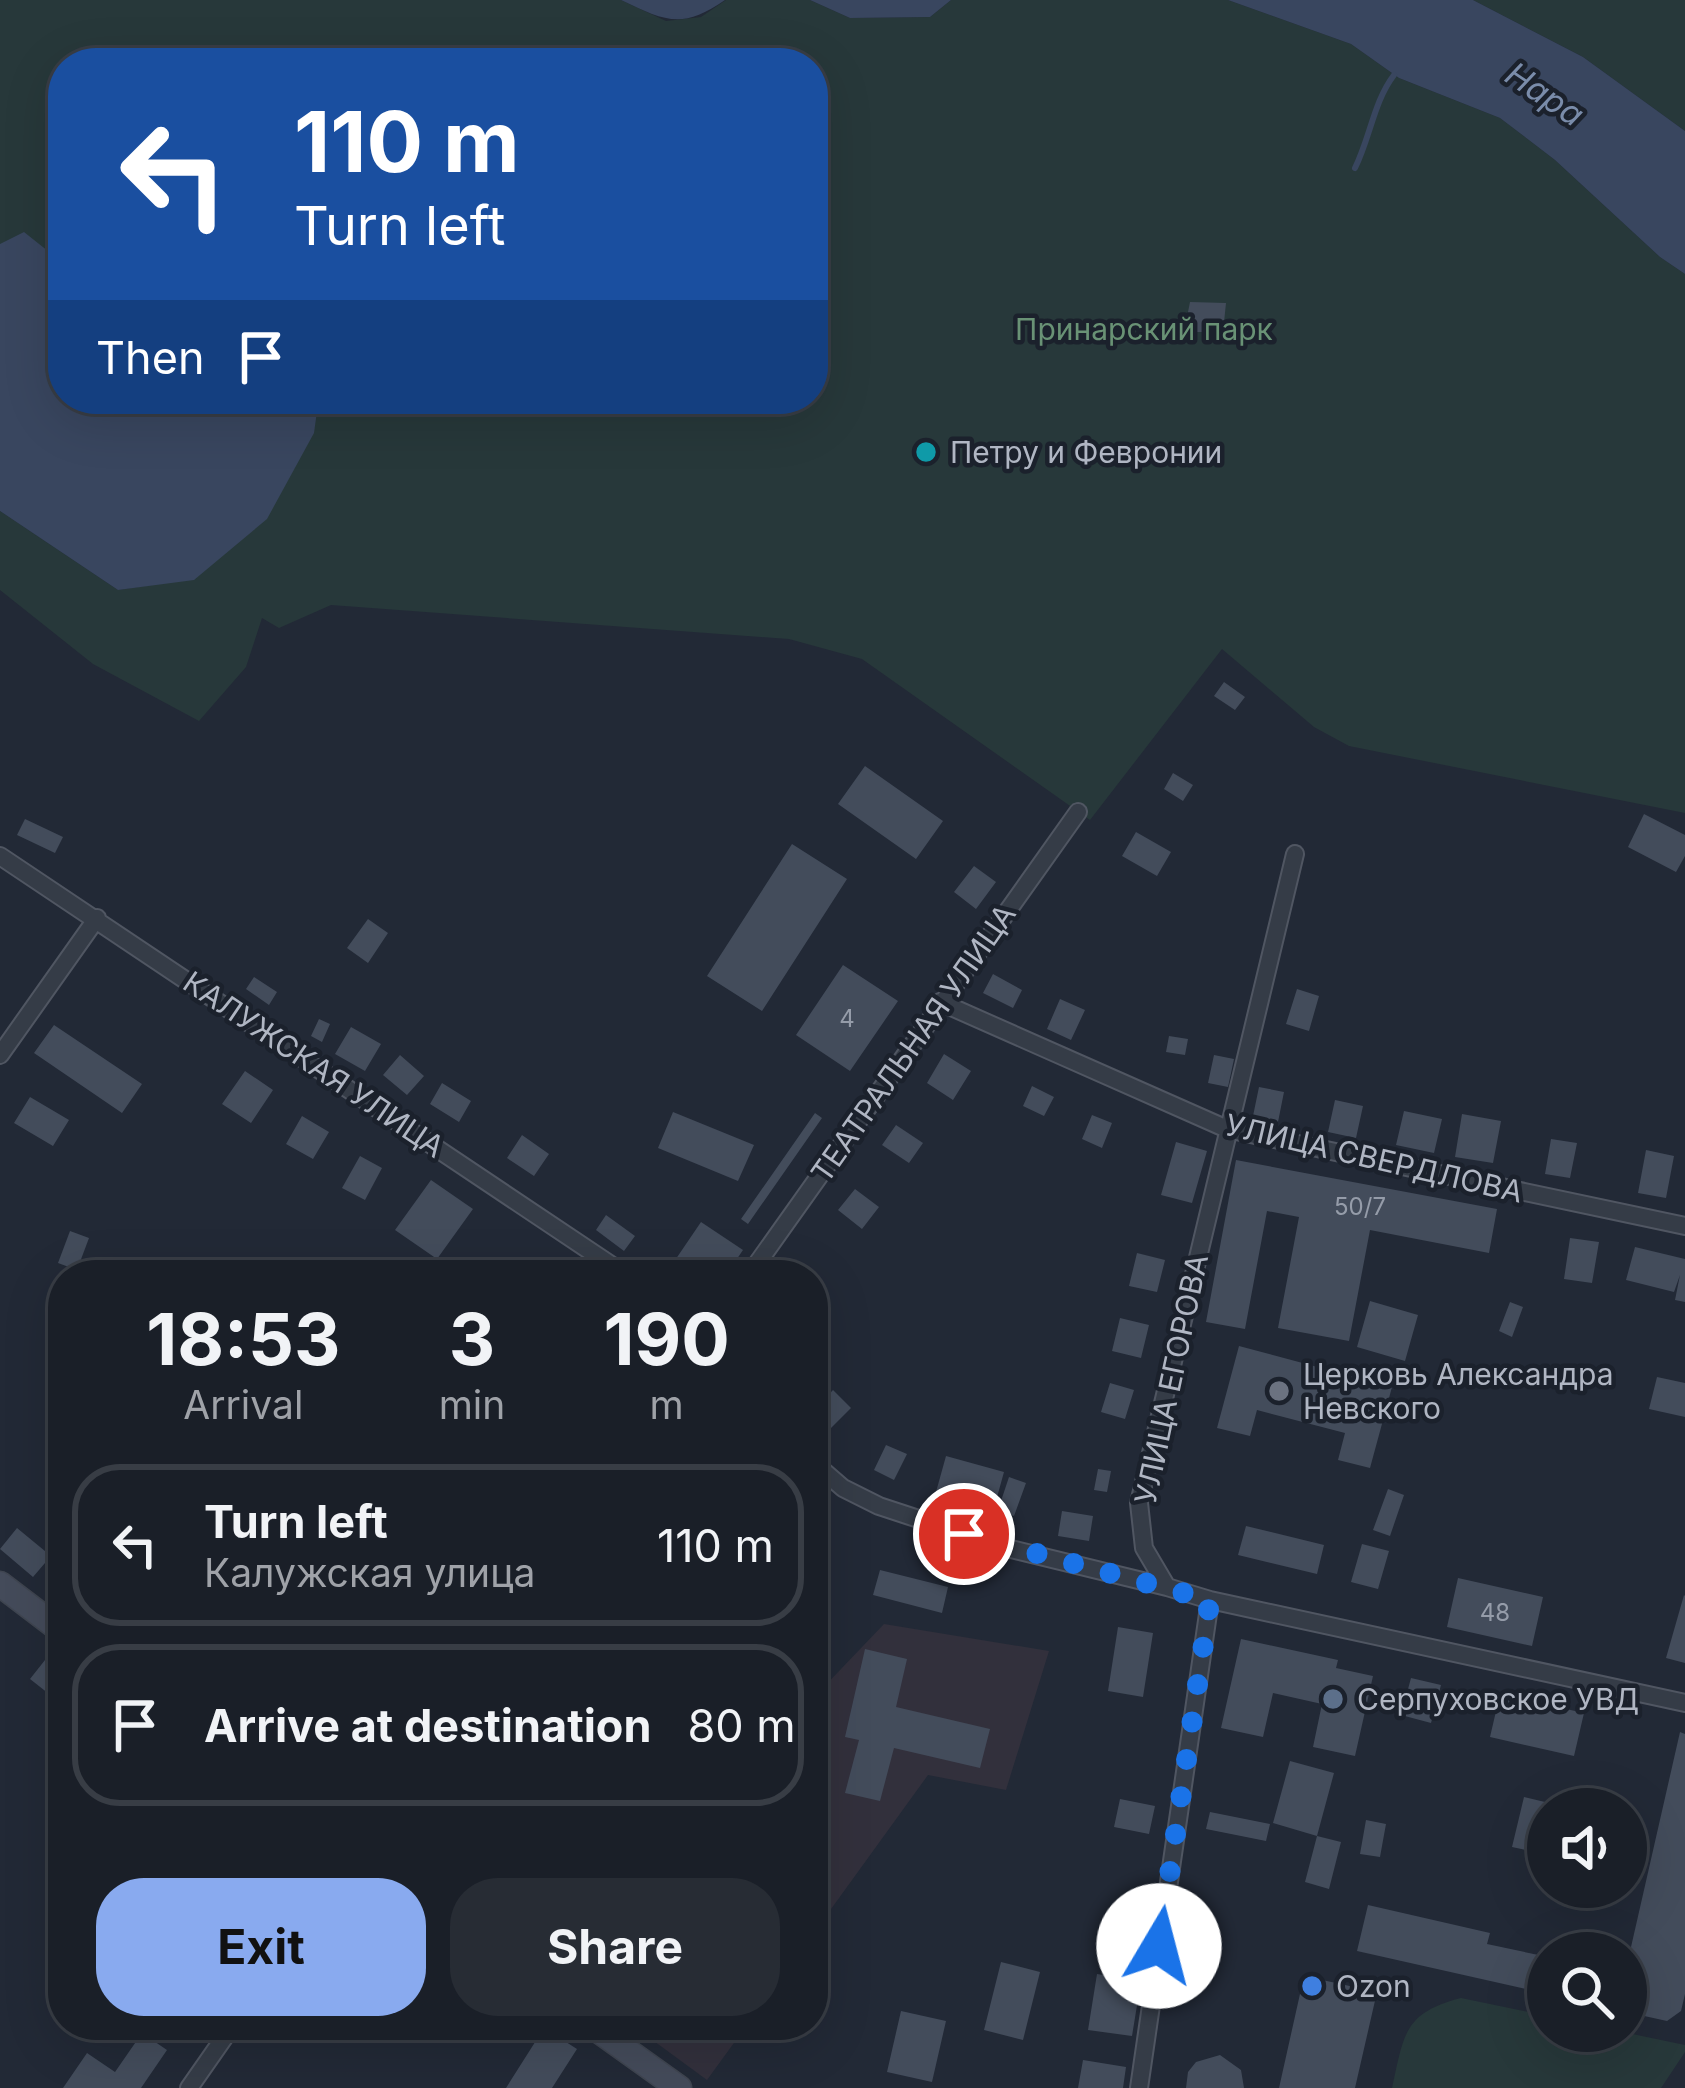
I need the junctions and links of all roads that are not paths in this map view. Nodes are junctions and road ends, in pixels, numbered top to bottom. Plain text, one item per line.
1 (1078, 812) dead end
2 (1294, 854) dead end
3 (0, 856) edge
4 (98, 918) junction
5 (940, 1002) junction
6 (0, 1055) edge
7 (1227, 1129) junction
8 (1685, 1226) edge
9 (604, 1260) edge
10 (759, 1260) edge
11 (828, 1475) edge
12 (0, 1584) edge
13 (1167, 1587) junction
14 (1210, 1600) junction
15 (48, 1621) edge
16 (1685, 1703) edge
17 (223, 2040) edge
18 (612, 2040) edge
19 (189, 2088) edge
20 (679, 2088) edge
21 (1138, 2088) edge

1 - 5 street, ТЕАТРАЛЬНАЯ УЛИЦА
2 - 7 street, УЛИЦА ЕГОРОВА
3 - 4 street, КАЛУЖСКАЯ УЛИЦА
4 - 6 street
4 - 9 street, КАЛУЖСКАЯ УЛИЦА
5 - 7 street, УЛИЦА СВЕРДЛОВА
5 - 10 street, ТЕАТРАЛЬНАЯ УЛИЦА
7 - 8 street, УЛИЦА СВЕРДЛОВА
7 - 13 street, УЛИЦА ЕГОРОВА
11 - 13 street
12 - 15 street
13 - 14 street
14 - 16 street
14 - 21 street
17 - 19 street
18 - 20 street

